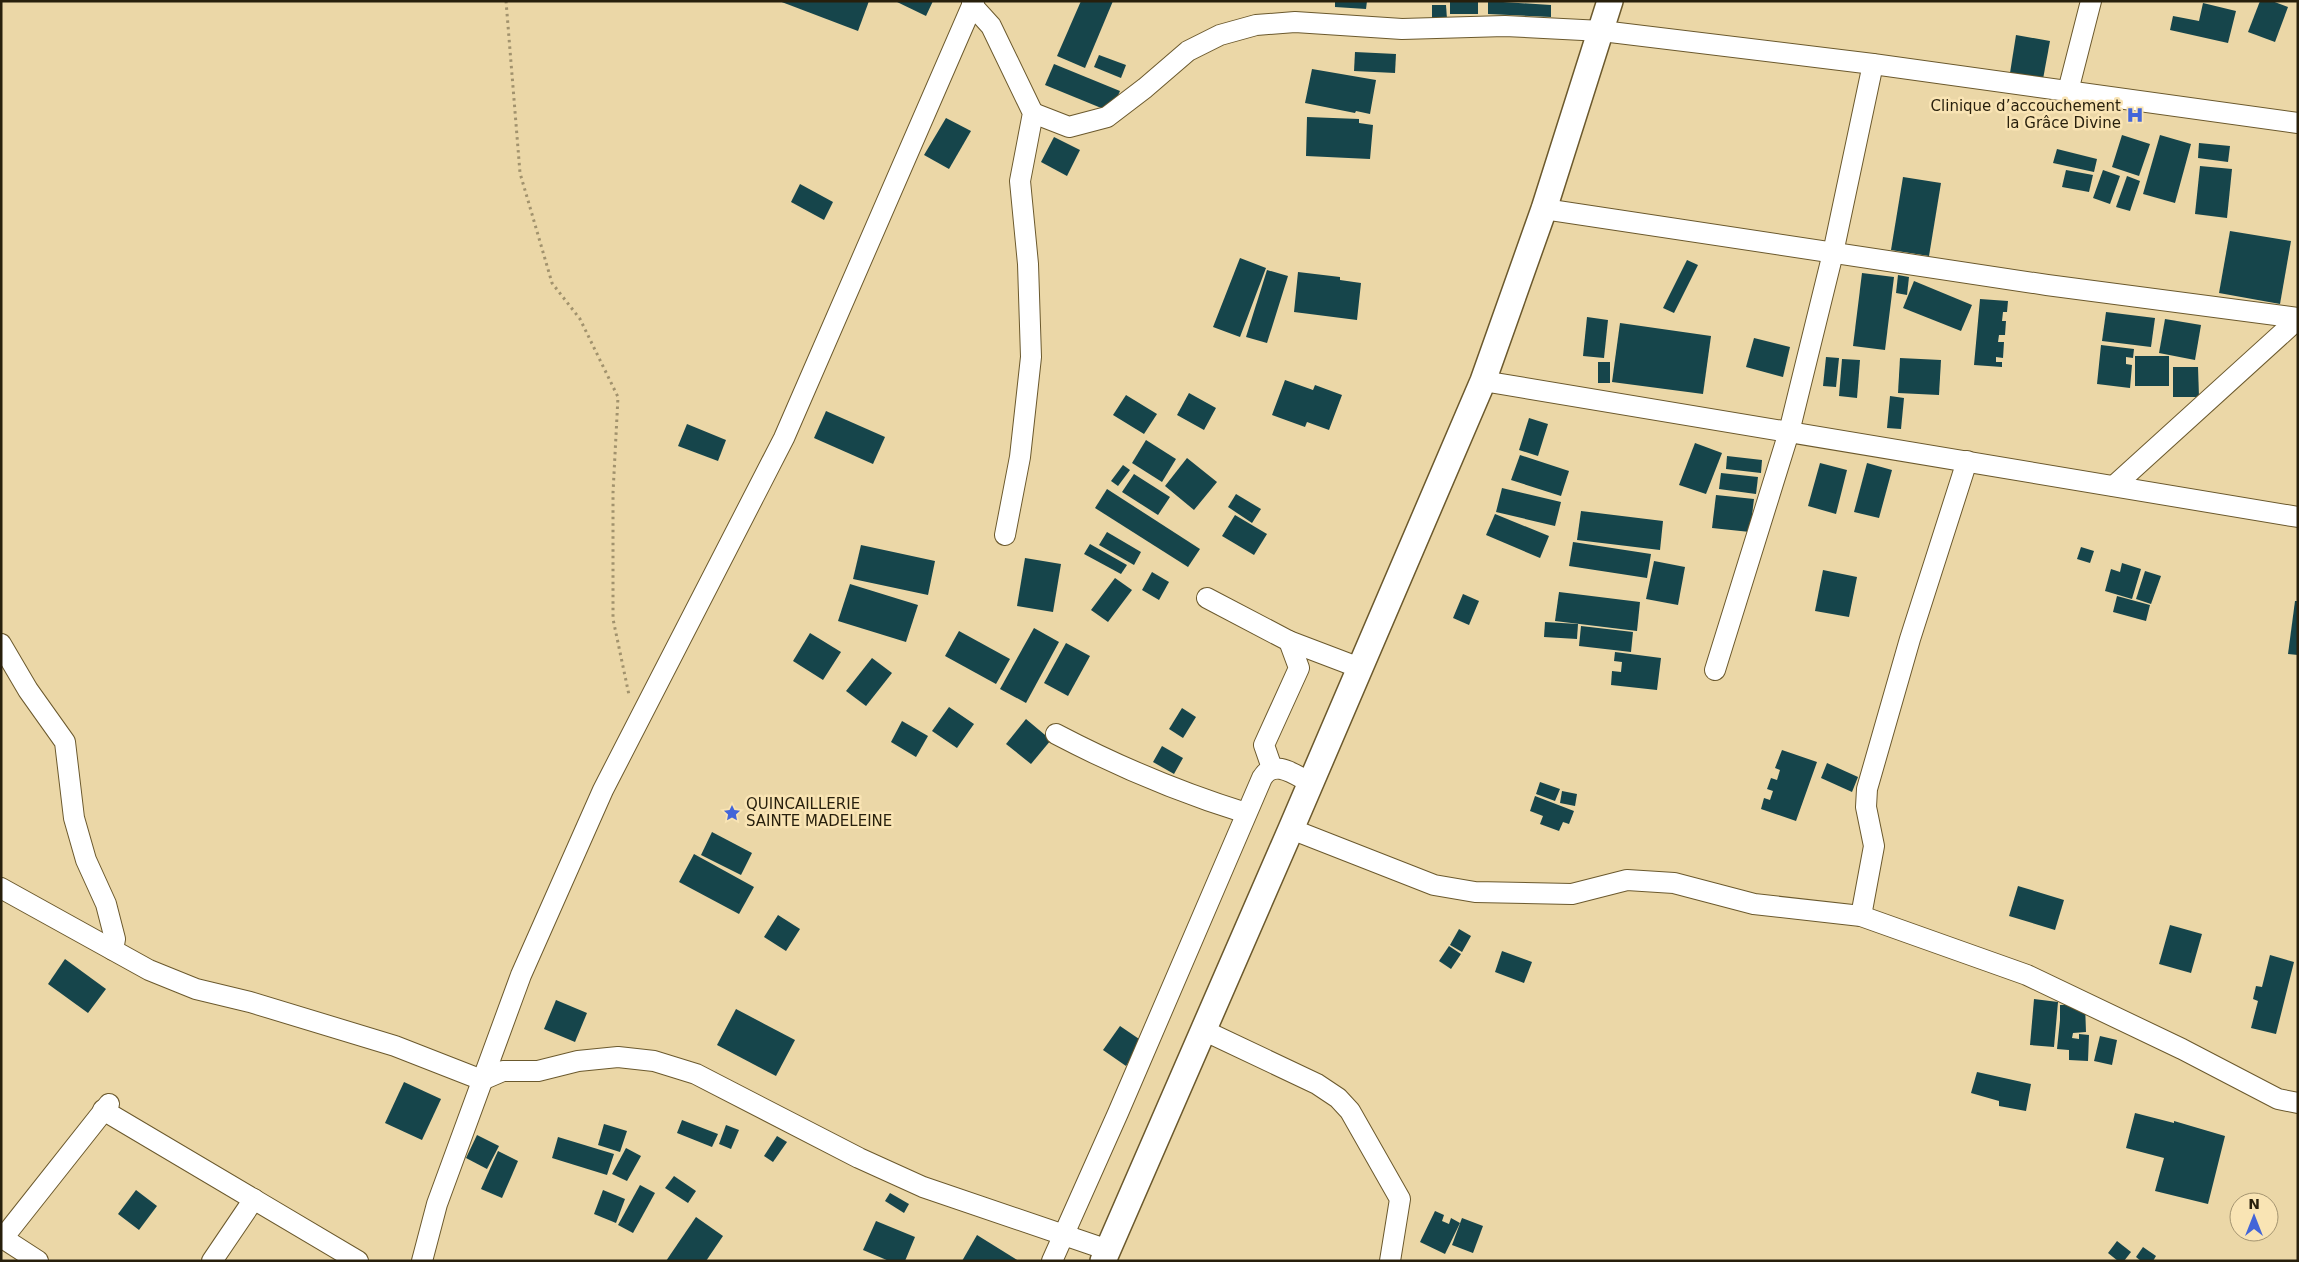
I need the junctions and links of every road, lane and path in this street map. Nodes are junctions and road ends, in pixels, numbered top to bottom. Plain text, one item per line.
1 (506, 1) edge
2 (1610, 1) edge
3 (2091, 1) edge
4 (973, 3) edge
5 (1602, 31) junction
6 (1873, 64) junction
7 (2068, 91) junction
8 (1033, 113) junction
9 (2298, 123) edge
10 (1544, 209) junction
11 (1833, 252) junction
12 (2298, 318) edge
13 (1483, 381) junction
14 (1789, 432) junction
15 (1967, 461) junction
16 (2114, 486) junction
17 (2298, 517) edge
18 (1005, 535) dead end
19 (1207, 598) dead end
20 (1289, 641) junction
21 (1, 644) edge
22 (1360, 668) junction
23 (1715, 670) dead end
24 (635, 727) junction
25 (1056, 734) dead end
26 (1272, 768) junction
27 (1311, 783) junction
28 (1246, 813) junction
29 (1291, 828) junction
30 (1, 888) edge
31 (1861, 916) junction
32 (113, 950) junction
33 (1203, 1030) junction
34 (482, 1080) junction
35 (2298, 1103) edge
36 (254, 1199) junction
37 (1062, 1234) junction
38 (2, 1237) edge
39 (1105, 1256) edge
40 (38, 1261) edge
41 (212, 1261) edge
42 (358, 1261) edge
43 (422, 1261) edge
44 (1052, 1261) edge
45 (1390, 1261) edge

1 - 24 path
2 - 5 street
3 - 7 street
4 - 8 street
4 - 24 street
5 - 6 street
5 - 8 street
5 - 10 street
6 - 7 street
6 - 11 street
7 - 9 street
8 - 18 street
10 - 11 street
10 - 13 street
11 - 12 street
11 - 14 street
12 - 16 street
13 - 14 street
13 - 22 street
14 - 15 street
14 - 23 street
15 - 16 street
15 - 31 street
16 - 17 street
19 - 20 street
20 - 22 street
20 - 26 street
21 - 32 street
22 - 27 street
24 - 34 street
25 - 28 street
26 - 27 street
26 - 28 street
27 - 29 street
28 - 37 street
29 - 31 street
29 - 33 street
30 - 32 street
31 - 35 street
32 - 34 street
33 - 39 street
33 - 45 street
34 - 37 street
34 - 43 street
36 - 38 street
36 - 41 street
36 - 42 street
37 - 39 street
37 - 44 street
38 - 40 street

